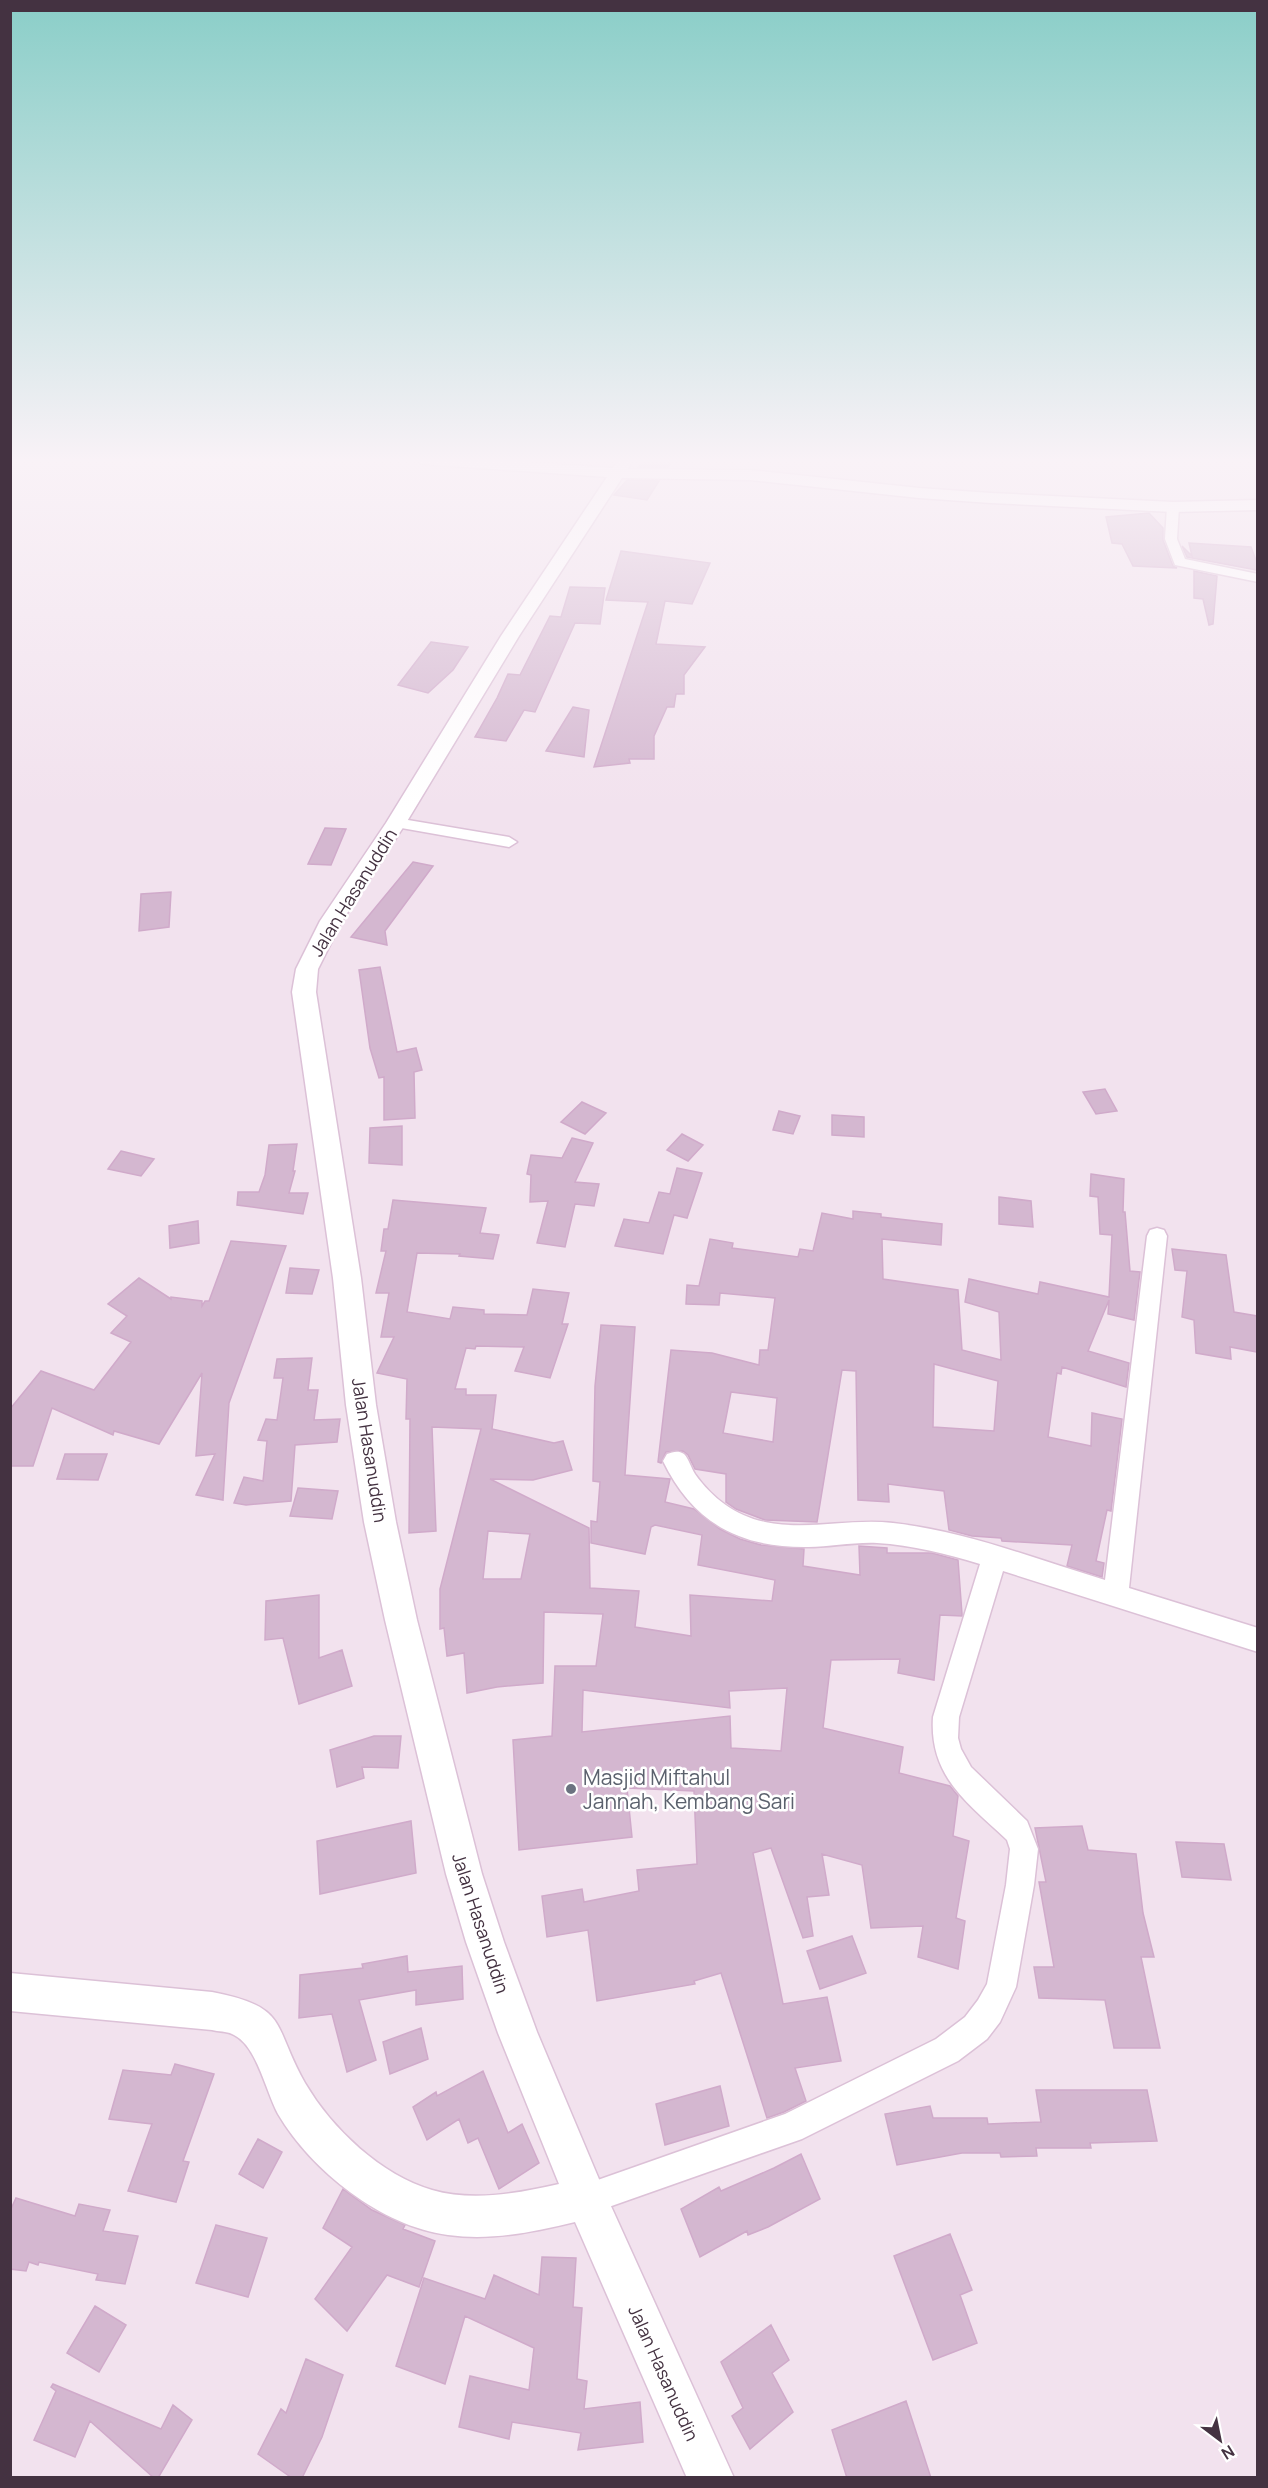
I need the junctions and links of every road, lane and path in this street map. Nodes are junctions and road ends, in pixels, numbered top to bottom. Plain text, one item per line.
1 (549, 576) edge
2 (396, 823) junction
3 (509, 842) dead end
4 (1157, 1236) dead end
5 (675, 1461) dead end
6 (995, 1557) junction
7 (1116, 1593) junction
8 (1257, 1640) edge
9 (10, 1992) edge
10 (586, 2199) junction
11 (711, 2478) edge

1 - 2 street, Jalan Hasanuddin
2 - 3 street
2 - 10 street, Jalan Hasanuddin
4 - 7 street
5 - 6 street
6 - 7 street
6 - 10 street
7 - 8 street
9 - 10 street
10 - 11 street, Jalan Hasanuddin

